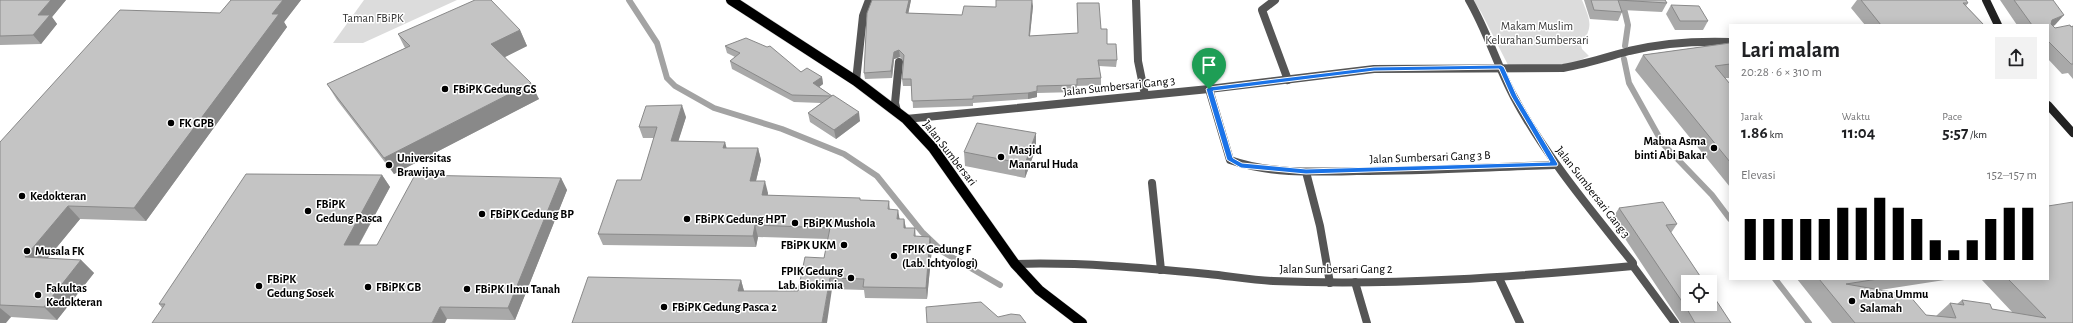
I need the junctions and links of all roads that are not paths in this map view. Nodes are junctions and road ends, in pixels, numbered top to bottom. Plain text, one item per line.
1 (731, 0) edge
2 (869, 0) edge
3 (1136, 0) edge
4 (1275, 0) edge
5 (1468, 0) edge
6 (1986, 0) edge
7 (1998, 24) edge
8 (1729, 42) edge
9 (899, 62) dead end
10 (1501, 67) junction
11 (1288, 80) junction
12 (856, 81) junction
13 (1209, 89) junction
14 (1145, 95) junction
15 (2049, 106) edge
16 (897, 111) junction
17 (906, 119) junction
18 (2073, 133) edge
19 (1555, 164) junction
20 (1306, 172) junction
21 (1152, 183) dead end
22 (1019, 263) junction
23 (1633, 266) junction
24 (1161, 270) junction
25 (1499, 278) junction
26 (1355, 282) junction
27 (1330, 283) junction
28 (1082, 323) edge
29 (1366, 323) edge
30 (1520, 323) edge
31 (1675, 323) edge

1 - 12 main road, Jalan Sumbersari
2 - 12 street
3 - 14 street
4 - 11 street
5 - 10 street
6 - 7 main road
8 - 10 street, Jalan Sumbersari Gang 3
9 - 16 street
10 - 11 street, Jalan Sumbersari Gang 3
10 - 19 street, Jalan Sumbersari Gang 3
11 - 13 street, Jalan Sumbersari Gang 3
12 - 16 main road, Jalan Sumbersari
13 - 14 street, Jalan Sumbersari Gang 3
13 - 20 street, Jalan Sumbersari Gang 3 B
14 - 17 street, Jalan Sumbersari Gang 3
15 - 18 main road
16 - 17 main road, Jalan Sumbersari
17 - 22 main road, Jalan Sumbersari
19 - 20 street, Jalan Sumbersari Gang 3 B
19 - 23 street, Jalan Sumbersari Gang 3
20 - 27 street
21 - 24 street
22 - 24 street, Jalan Sumbersari Gang 2
22 - 28 main road, Jalan Sumbersari
23 - 25 street, Jalan Sumbersari Gang 2
23 - 31 street, Jalan Sumbersari Gang 3
24 - 27 street, Jalan Sumbersari Gang 2
25 - 26 street, Jalan Sumbersari Gang 2
25 - 30 street
26 - 27 street, Jalan Sumbersari Gang 2
26 - 29 street

